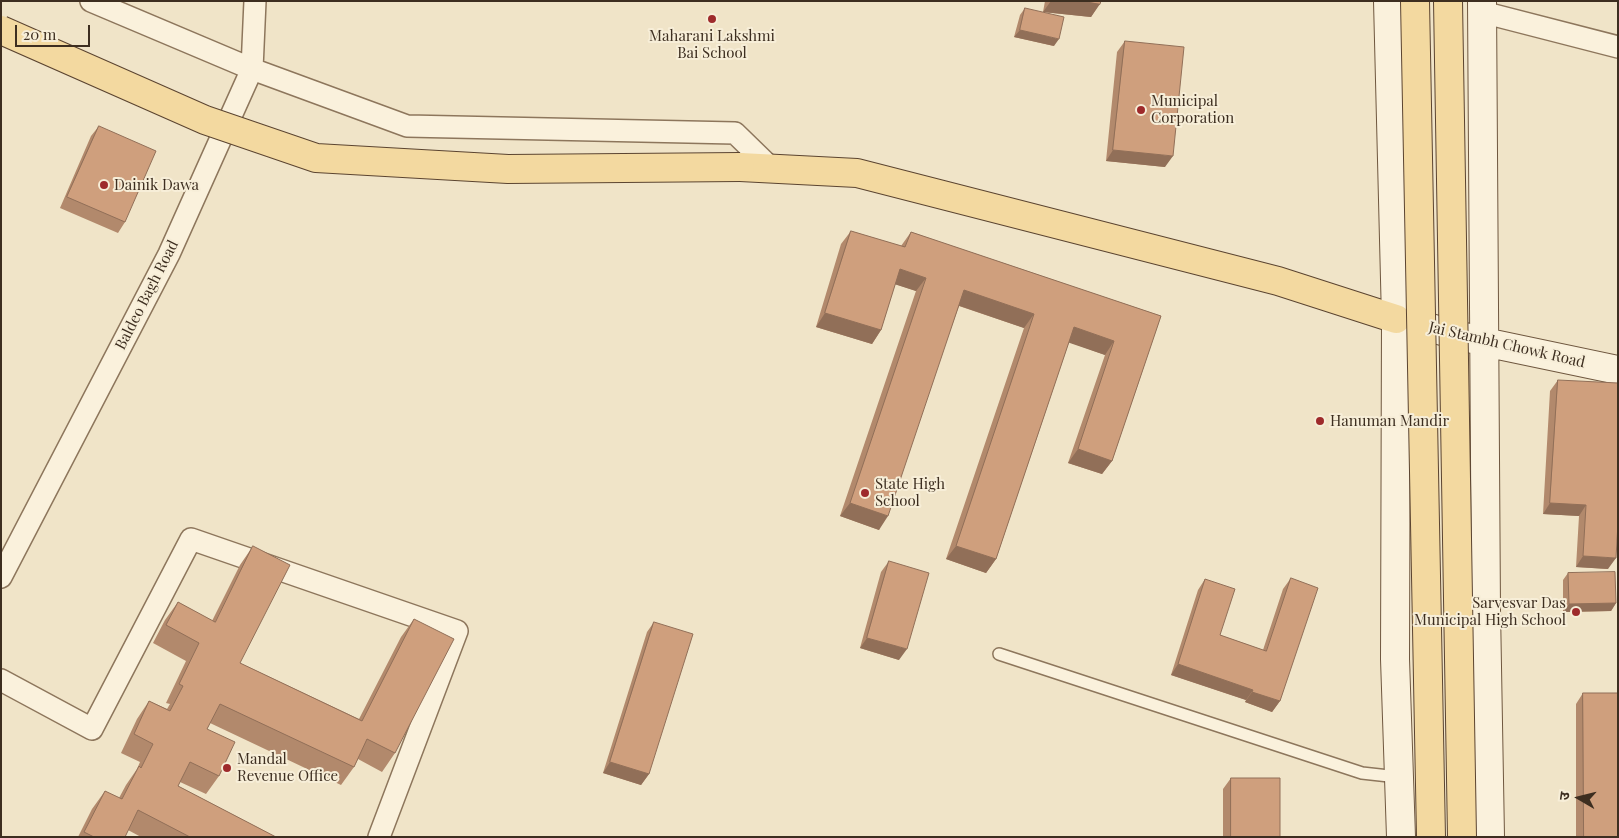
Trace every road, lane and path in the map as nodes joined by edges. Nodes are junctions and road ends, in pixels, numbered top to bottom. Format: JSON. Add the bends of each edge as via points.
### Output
{"nodes":[{"id":1,"x":91,"y":1,"type":"edge"},
{"id":2,"x":254,"y":1,"type":"edge"},
{"id":3,"x":1388,"y":1,"type":"edge"},
{"id":4,"x":1415,"y":1,"type":"edge"},
{"id":5,"x":1448,"y":1,"type":"edge"},
{"id":6,"x":1482,"y":6,"type":"edge"},
{"id":7,"x":1,"y":30,"type":"edge"},
{"id":8,"x":1618,"y":47,"type":"edge"},
{"id":9,"x":252,"y":70,"type":"junction"},
{"id":10,"x":772,"y":169,"type":"junction"},
{"id":11,"x":1396,"y":319,"type":"junction"},
{"id":12,"x":1484,"y":342,"type":"junction"},
{"id":13,"x":1618,"y":370,"type":"edge"},
{"id":14,"x":1,"y":577,"type":"edge"},
{"id":15,"x":999,"y":654,"type":"dead end"},
{"id":16,"x":1,"y":680,"type":"edge"},
{"id":17,"x":1398,"y":777,"type":"junction"},
{"id":18,"x":379,"y":837,"type":"edge"},
{"id":19,"x":1401,"y":837,"type":"edge"},
{"id":20,"x":1430,"y":837,"type":"edge"},
{"id":21,"x":1462,"y":837,"type":"edge"},
{"id":22,"x":1490,"y":837,"type":"edge"}],
"edges":[{"from":1,"to":9,"type":"street"},
{"from":2,"to":9,"type":"street","name":"Baldeo Bagh Road"},
{"from":3,"to":11,"type":"street"},
{"from":4,"to":20,"type":"main road","bridge":true},
{"from":5,"to":21,"type":"main road","bridge":true},
{"from":6,"to":8,"type":"street"},
{"from":6,"to":12,"type":"street"},
{"from":7,"to":10,"type":"main road","bridge":true,"via":[[205,120],[316,158],[508,169]]},
{"from":9,"to":10,"type":"street","via":[[407,126],[735,133]]},
{"from":9,"to":14,"type":"street","name":"Baldeo Bagh Road","via":[[169,254]]},
{"from":10,"to":11,"type":"main road","via":[[857,173],[1278,281]]},
{"from":11,"to":12,"type":"street","name":"Jai Stambh Chowk Road"},
{"from":11,"to":17,"type":"street"},
{"from":12,"to":13,"type":"street","name":"Jai Stambh Chowk Road"},
{"from":12,"to":22,"type":"street"},
{"from":15,"to":17,"type":"lane","via":[[1362,773]]},
{"from":16,"to":18,"type":"street","via":[[92,729],[192,539],[457,631]]},
{"from":17,"to":19,"type":"street"}]}
